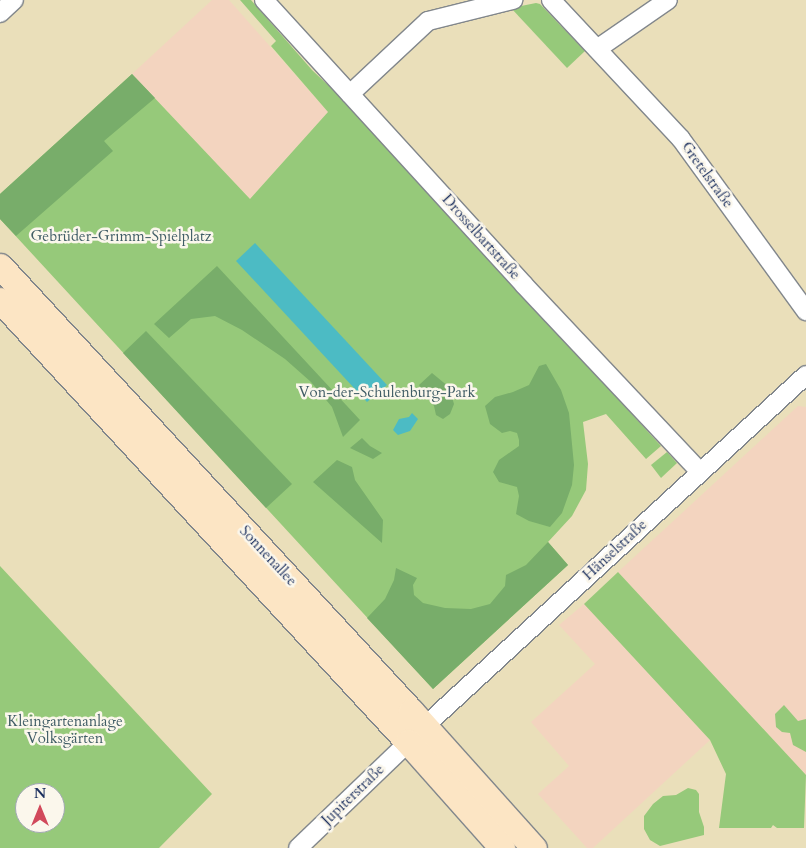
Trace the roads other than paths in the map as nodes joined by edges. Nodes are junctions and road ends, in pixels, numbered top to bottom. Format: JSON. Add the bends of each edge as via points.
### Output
{"nodes":[{"id":1,"x":14,"y":0,"type":"edge"},
{"id":2,"x":264,"y":0,"type":"edge"},
{"id":3,"x":512,"y":0,"type":"edge"},
{"id":4,"x":551,"y":0,"type":"edge"},
{"id":5,"x":668,"y":0,"type":"edge"},
{"id":6,"x":0,"y":13,"type":"edge"},
{"id":7,"x":597,"y":49,"type":"junction"},
{"id":8,"x":350,"y":94,"type":"junction"},
{"id":9,"x":0,"y":266,"type":"edge"},
{"id":10,"x":0,"y":300,"type":"edge"},
{"id":11,"x":806,"y":311,"type":"edge"},
{"id":12,"x":806,"y":374,"type":"edge"},
{"id":13,"x":700,"y":472,"type":"junction"},
{"id":14,"x":416,"y":734,"type":"junction"},
{"id":15,"x":298,"y":848,"type":"edge"},
{"id":16,"x":502,"y":848,"type":"edge"},
{"id":17,"x":534,"y":848,"type":"edge"}],
"edges":[{"from":1,"to":6,"type":"street"},
{"from":2,"to":8,"type":"street","name":"Drosselbartstraße"},
{"from":3,"to":8,"type":"street","via":[[428,21]]},
{"from":4,"to":7,"type":"street","name":"Gretelstraße"},
{"from":5,"to":7,"type":"street"},
{"from":7,"to":11,"type":"street","name":"Gretelstraße","via":[[681,139]]},
{"from":8,"to":13,"type":"street","name":"Drosselbartstraße"},
{"from":9,"to":14,"type":"main road","name":"Sonnenallee"},
{"from":10,"to":14,"type":"main road","name":"Sonnenallee"},
{"from":12,"to":13,"type":"street","name":"Hänselstraße"},
{"from":13,"to":14,"type":"street","name":"Hänselstraße"},
{"from":14,"to":15,"type":"street","name":"Jupiterstraße"},
{"from":14,"to":16,"type":"main road","name":"Sonnenallee"},
{"from":14,"to":17,"type":"main road","name":"Sonnenallee"}]}
